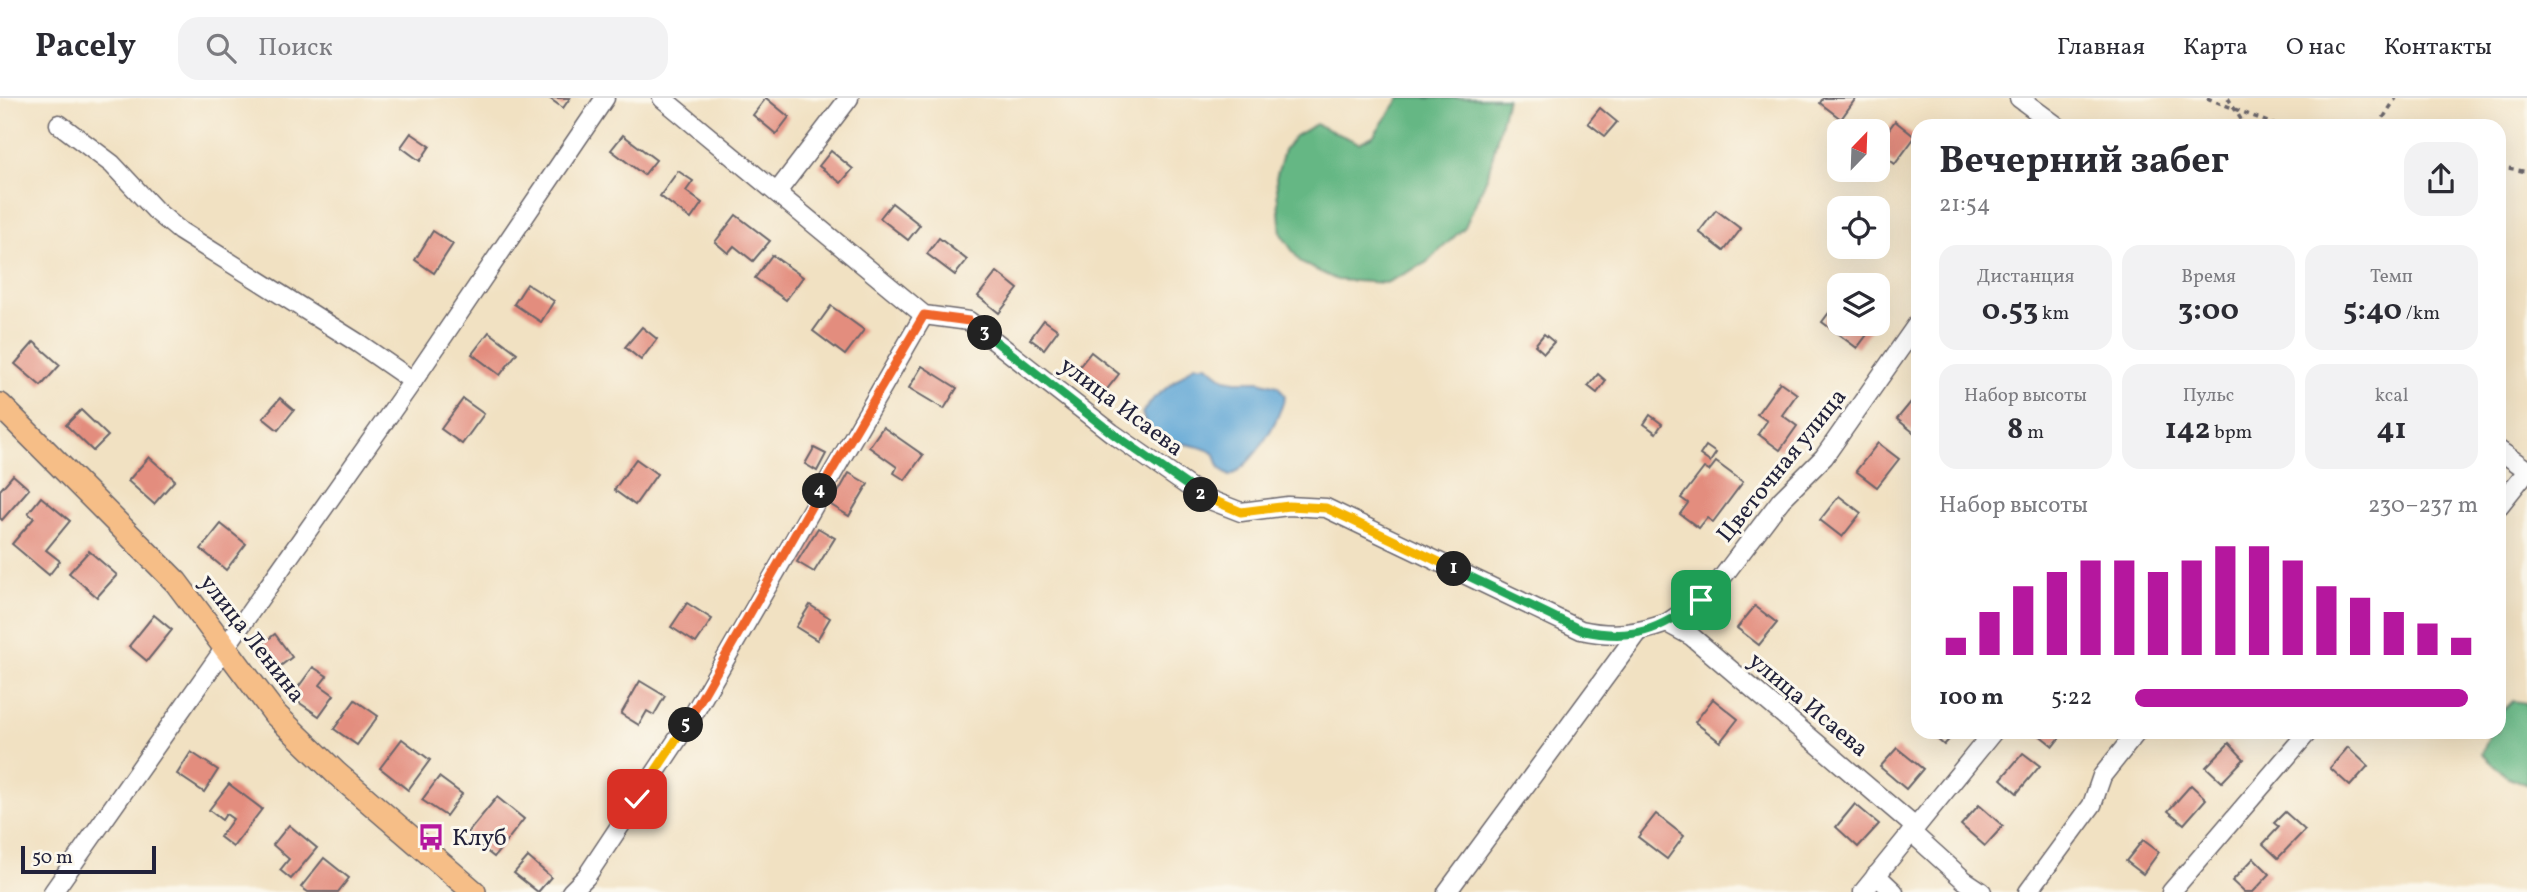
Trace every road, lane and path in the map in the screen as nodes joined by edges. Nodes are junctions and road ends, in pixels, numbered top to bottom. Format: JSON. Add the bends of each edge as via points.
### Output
{"nodes":[{"id":1,"x":605,"y":98,"type":"edge"},
{"id":2,"x":662,"y":98,"type":"edge"},
{"id":3,"x":849,"y":98,"type":"edge"},
{"id":4,"x":2019,"y":98,"type":"edge"},
{"id":5,"x":2207,"y":98,"type":"edge"},
{"id":6,"x":2228,"y":98,"type":"edge"},
{"id":7,"x":2396,"y":98,"type":"edge"},
{"id":8,"x":2235,"y":111,"type":"junction"},
{"id":9,"x":2047,"y":119,"type":"edge"},
{"id":10,"x":2240,"y":119,"type":"edge"},
{"id":11,"x":2258,"y":119,"type":"edge"},
{"id":12,"x":2382,"y":119,"type":"edge"},
{"id":13,"x":59,"y":124,"type":"dead end"},
{"id":14,"x":2506,"y":168,"type":"edge"},
{"id":15,"x":2527,"y":172,"type":"edge"},
{"id":16,"x":777,"y":192,"type":"junction"},
{"id":17,"x":924,"y":315,"type":"junction"},
{"id":18,"x":1911,"y":333,"type":"edge"},
{"id":19,"x":413,"y":382,"type":"junction"},
{"id":20,"x":0,"y":405,"type":"edge"},
{"id":21,"x":2506,"y":455,"type":"edge"},
{"id":22,"x":2527,"y":470,"type":"edge"},
{"id":23,"x":2506,"y":497,"type":"edge"},
{"id":24,"x":1667,"y":623,"type":"junction"},
{"id":25,"x":1637,"y":634,"type":"junction"},
{"id":26,"x":226,"y":646,"type":"junction"},
{"id":27,"x":1987,"y":739,"type":"edge"},
{"id":28,"x":2131,"y":739,"type":"edge"},
{"id":29,"x":2302,"y":739,"type":"edge"},
{"id":30,"x":1913,"y":829,"type":"junction"},
{"id":31,"x":1877,"y":876,"type":"junction"},
{"id":32,"x":53,"y":892,"type":"edge"},
{"id":33,"x":474,"y":892,"type":"edge"},
{"id":34,"x":571,"y":892,"type":"edge"},
{"id":35,"x":1447,"y":892,"type":"edge"},
{"id":36,"x":1863,"y":892,"type":"edge"},
{"id":37,"x":1894,"y":892,"type":"edge"},
{"id":38,"x":1982,"y":892,"type":"edge"},
{"id":39,"x":2028,"y":892,"type":"edge"},
{"id":40,"x":2171,"y":892,"type":"edge"}],
"edges":[{"from":1,"to":19,"type":"street"},
{"from":2,"to":16,"type":"street"},
{"from":3,"to":16,"type":"street"},
{"from":4,"to":9,"type":"street"},
{"from":5,"to":8,"type":"path"},
{"from":6,"to":8,"type":"path"},
{"from":7,"to":12,"type":"path"},
{"from":8,"to":10,"type":"path"},
{"from":8,"to":11,"type":"path"},
{"from":13,"to":19,"type":"street","via":[[112,164],[180,231]]},
{"from":14,"to":15,"type":"path"},
{"from":16,"to":17,"type":"street"},
{"from":17,"to":25,"type":"street","name":"улица Исаева","via":[[969,321],[1112,433],[1205,498],[1241,512],[1289,506],[1326,508],[1581,630]]},
{"from":17,"to":34,"type":"street","via":[[689,722],[586,877]]},
{"from":18,"to":24,"type":"street","name":"Цветочная улица","via":[[1824,457],[1781,500],[1721,579],[1701,600]]},
{"from":19,"to":26,"type":"street"},
{"from":20,"to":26,"type":"main road","name":"улица Ленина","via":[[158,563]]},
{"from":21,"to":22,"type":"street"},
{"from":22,"to":23,"type":"street"},
{"from":24,"to":25,"type":"street","name":"улица Исаева"},
{"from":24,"to":30,"type":"street","name":"улица Исаева","via":[[1691,636]]},
{"from":25,"to":35,"type":"street"},
{"from":26,"to":32,"type":"street"},
{"from":26,"to":33,"type":"main road","name":"улица Ленина","via":[[275,714]]},
{"from":27,"to":30,"type":"street"},
{"from":28,"to":39,"type":"street","via":[[2102,776],[2092,805]]},
{"from":29,"to":40,"type":"street"},
{"from":30,"to":31,"type":"street"},
{"from":30,"to":38,"type":"street","name":"улица Исаева"},
{"from":31,"to":36,"type":"street"},
{"from":31,"to":37,"type":"street"}]}
